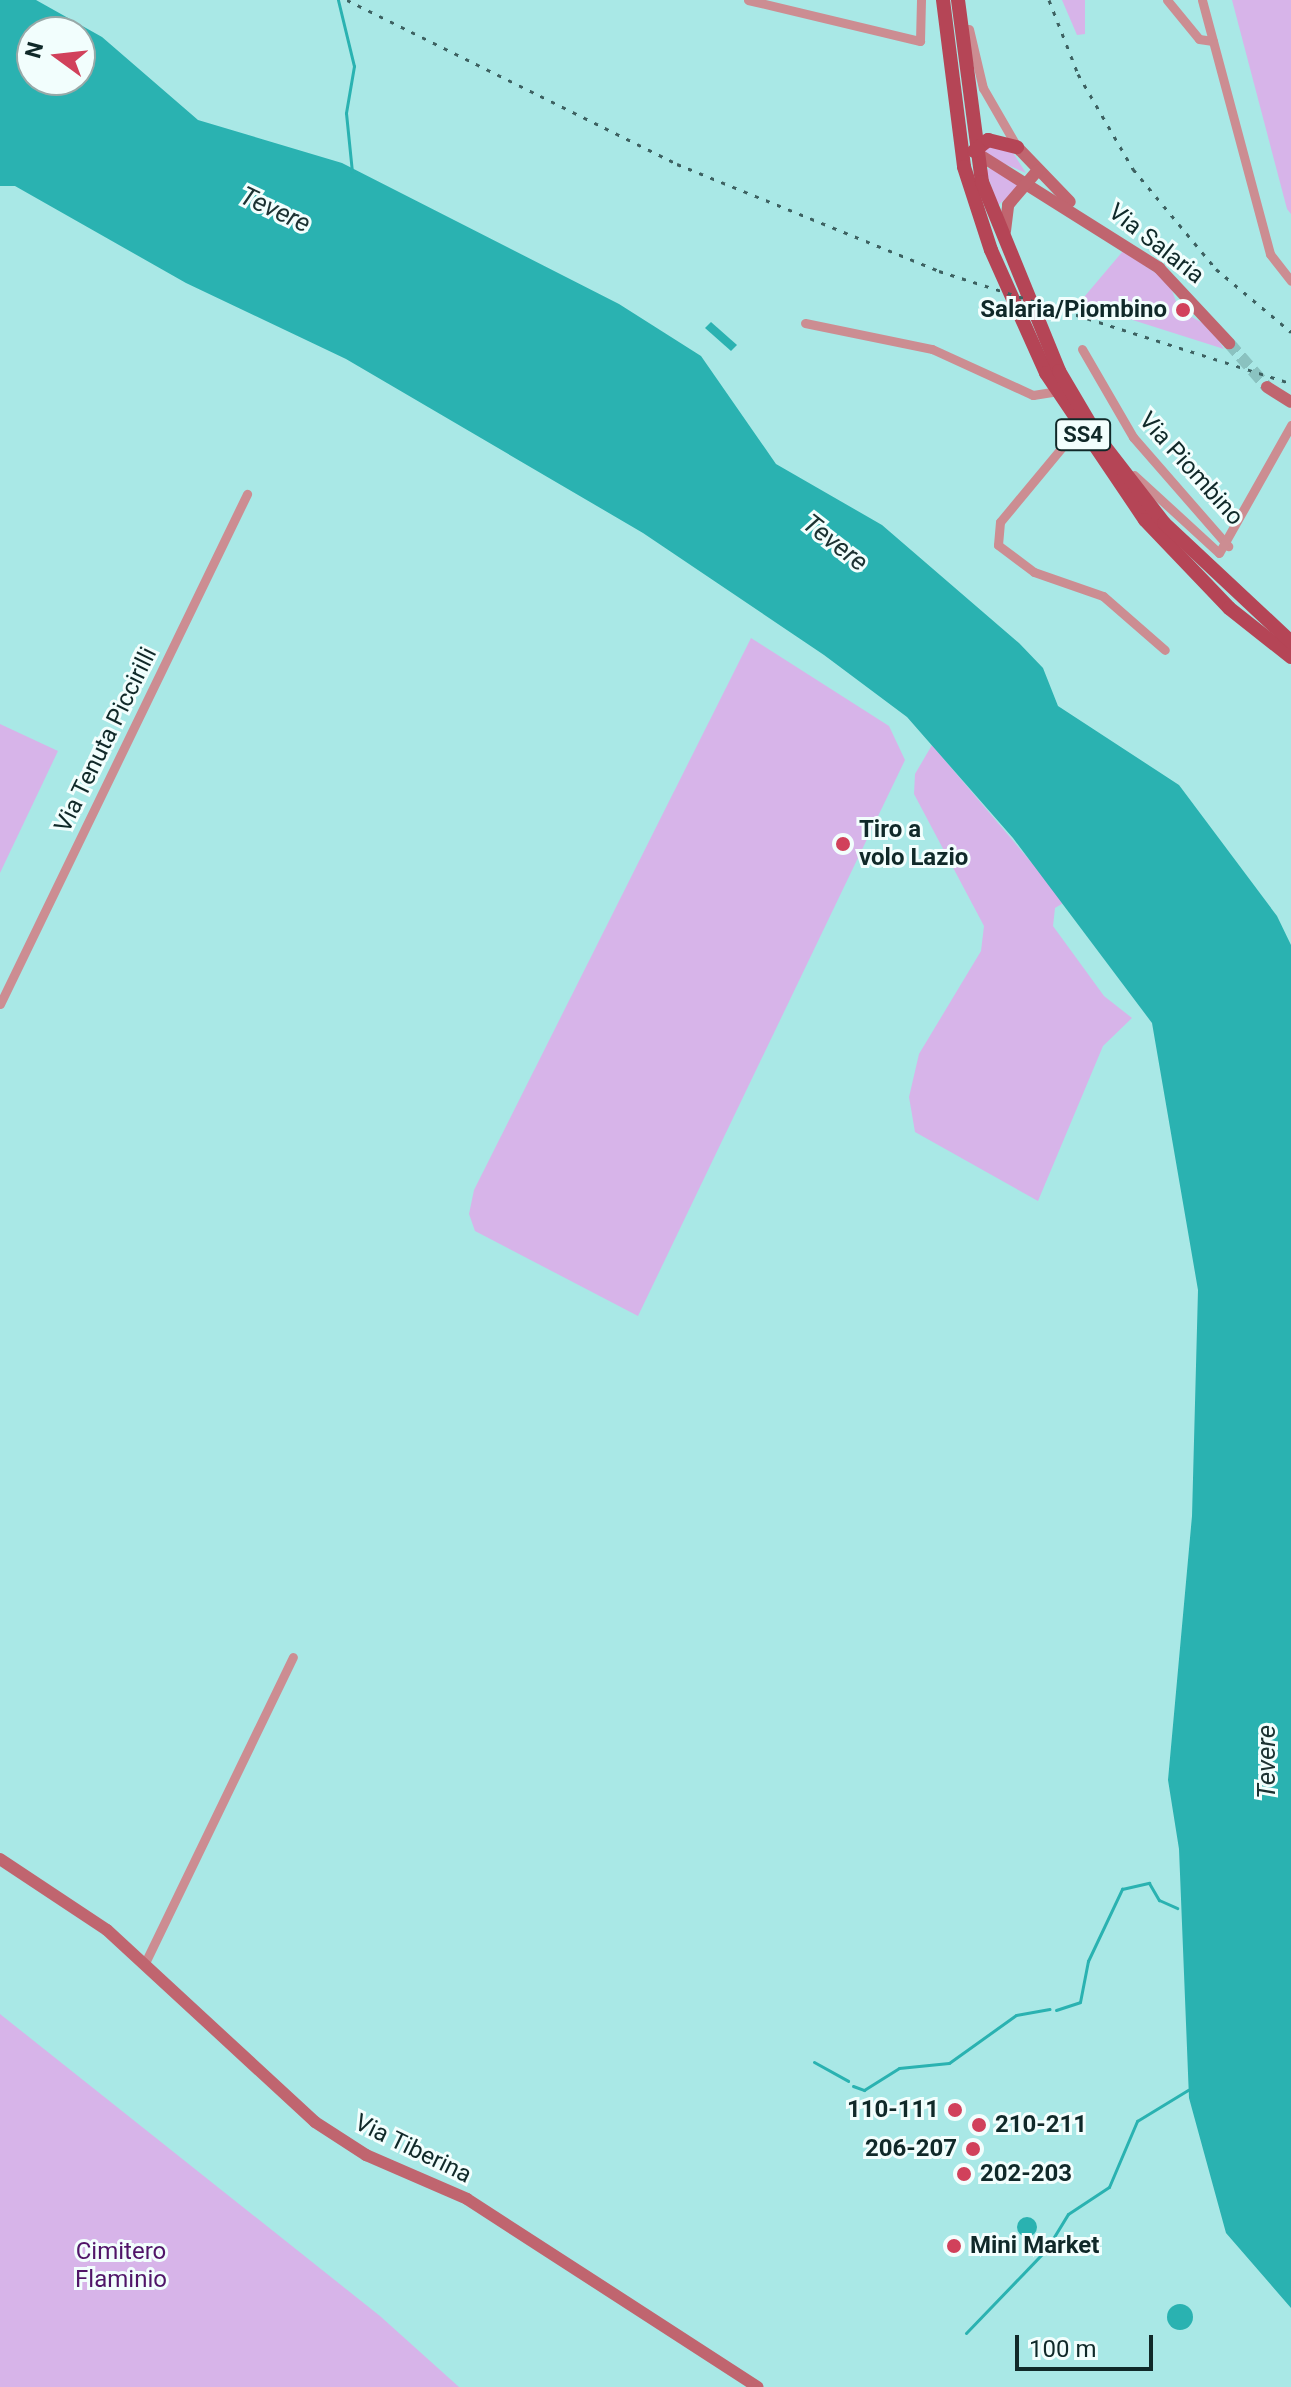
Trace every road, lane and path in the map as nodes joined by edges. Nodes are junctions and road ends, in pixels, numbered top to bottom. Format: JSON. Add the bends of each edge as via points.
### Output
{"nodes":[{"id":1,"x":748,"y":0,"type":"edge"},
{"id":2,"x":921,"y":0,"type":"edge"},
{"id":3,"x":943,"y":0,"type":"edge"},
{"id":4,"x":960,"y":0,"type":"edge"},
{"id":5,"x":1167,"y":0,"type":"edge"},
{"id":6,"x":1202,"y":0,"type":"edge"},
{"id":7,"x":1213,"y":41,"type":"junction"},
{"id":8,"x":1017,"y":147,"type":"junction"},
{"id":9,"x":967,"y":153,"type":"junction"},
{"id":10,"x":1037,"y":171,"type":"junction"},
{"id":11,"x":1032,"y":185,"type":"junction"},
{"id":12,"x":1086,"y":218,"type":"junction"},
{"id":13,"x":1012,"y":266,"type":"junction"},
{"id":14,"x":1291,"y":281,"type":"edge"},
{"id":15,"x":805,"y":323,"type":"dead end"},
{"id":16,"x":1229,"y":343,"type":"tunnel mouth"},
{"id":17,"x":1082,"y":349,"type":"dead end"},
{"id":18,"x":1267,"y":387,"type":"tunnel mouth"},
{"id":19,"x":1057,"y":391,"type":"junction"},
{"id":20,"x":1291,"y":402,"type":"edge"},
{"id":21,"x":1291,"y":425,"type":"edge"},
{"id":22,"x":1078,"y":428,"type":"junction"},
{"id":23,"x":1120,"y":467,"type":"junction"},
{"id":24,"x":247,"y":494,"type":"dead end"},
{"id":25,"x":1228,"y":546,"type":"junction"},
{"id":26,"x":1291,"y":642,"type":"edge"},
{"id":27,"x":1165,"y":650,"type":"dead end"},
{"id":28,"x":1291,"y":657,"type":"edge"},
{"id":29,"x":0,"y":1004,"type":"edge"},
{"id":30,"x":293,"y":1657,"type":"dead end"},
{"id":31,"x":0,"y":1859,"type":"edge"},
{"id":32,"x":144,"y":1965,"type":"junction"},
{"id":33,"x":758,"y":2387,"type":"edge"}],
"edges":[{"from":1,"to":2,"type":"street","via":[[920,41]]},
{"from":3,"to":9,"type":"main road","number":"SS4"},
{"from":4,"to":8,"type":"street","via":[[981,82]]},
{"from":4,"to":9,"type":"main road","number":"SS4"},
{"from":5,"to":7,"type":"street","via":[[1199,39]]},
{"from":6,"to":7,"type":"street"},
{"from":7,"to":14,"type":"street","via":[[1270,254]]},
{"from":8,"to":9,"type":"main road","via":[[988,140]]},
{"from":8,"to":10,"type":"main road"},
{"from":9,"to":11,"type":"main road"},
{"from":9,"to":13,"type":"main road","number":"SS4"},
{"from":9,"to":19,"type":"main road","number":"SS4","via":[[995,261]]},
{"from":10,"to":11,"type":"main road"},
{"from":10,"to":12,"type":"main road"},
{"from":11,"to":12,"type":"main road"},
{"from":11,"to":13,"type":"main road","via":[[1005,213]]},
{"from":12,"to":16,"type":"main road","name":"Via Salaria","via":[[1174,280]]},
{"from":13,"to":23,"type":"main road","number":"SS4","via":[[1059,371]]},
{"from":15,"to":19,"type":"street","via":[[932,349],[1033,395]]},
{"from":17,"to":25,"type":"street","name":"Via Piombino","via":[[1133,437]]},
{"from":18,"to":20,"type":"main road"},
{"from":19,"to":22,"type":"main road","number":"SS4"},
{"from":21,"to":25,"type":"street","name":"Via Piombino"},
{"from":22,"to":27,"type":"street","via":[[1000,522],[998,545],[1034,572],[1103,596]]},
{"from":22,"to":28,"type":"main road","number":"SS4","via":[[1175,553]]},
{"from":23,"to":25,"type":"street","via":[[1209,550]]},
{"from":23,"to":26,"type":"main road","number":"SS4","via":[[1202,564]]},
{"from":24,"to":29,"type":"street","name":"Via Tenuta Piccirilli"},
{"from":30,"to":32,"type":"street"},
{"from":31,"to":32,"type":"main road","name":"Via Tiberina","via":[[82,1911]]},
{"from":32,"to":33,"type":"main road","name":"Via Tiberina","via":[[315,2122],[366,2155],[467,2199]]}]}
